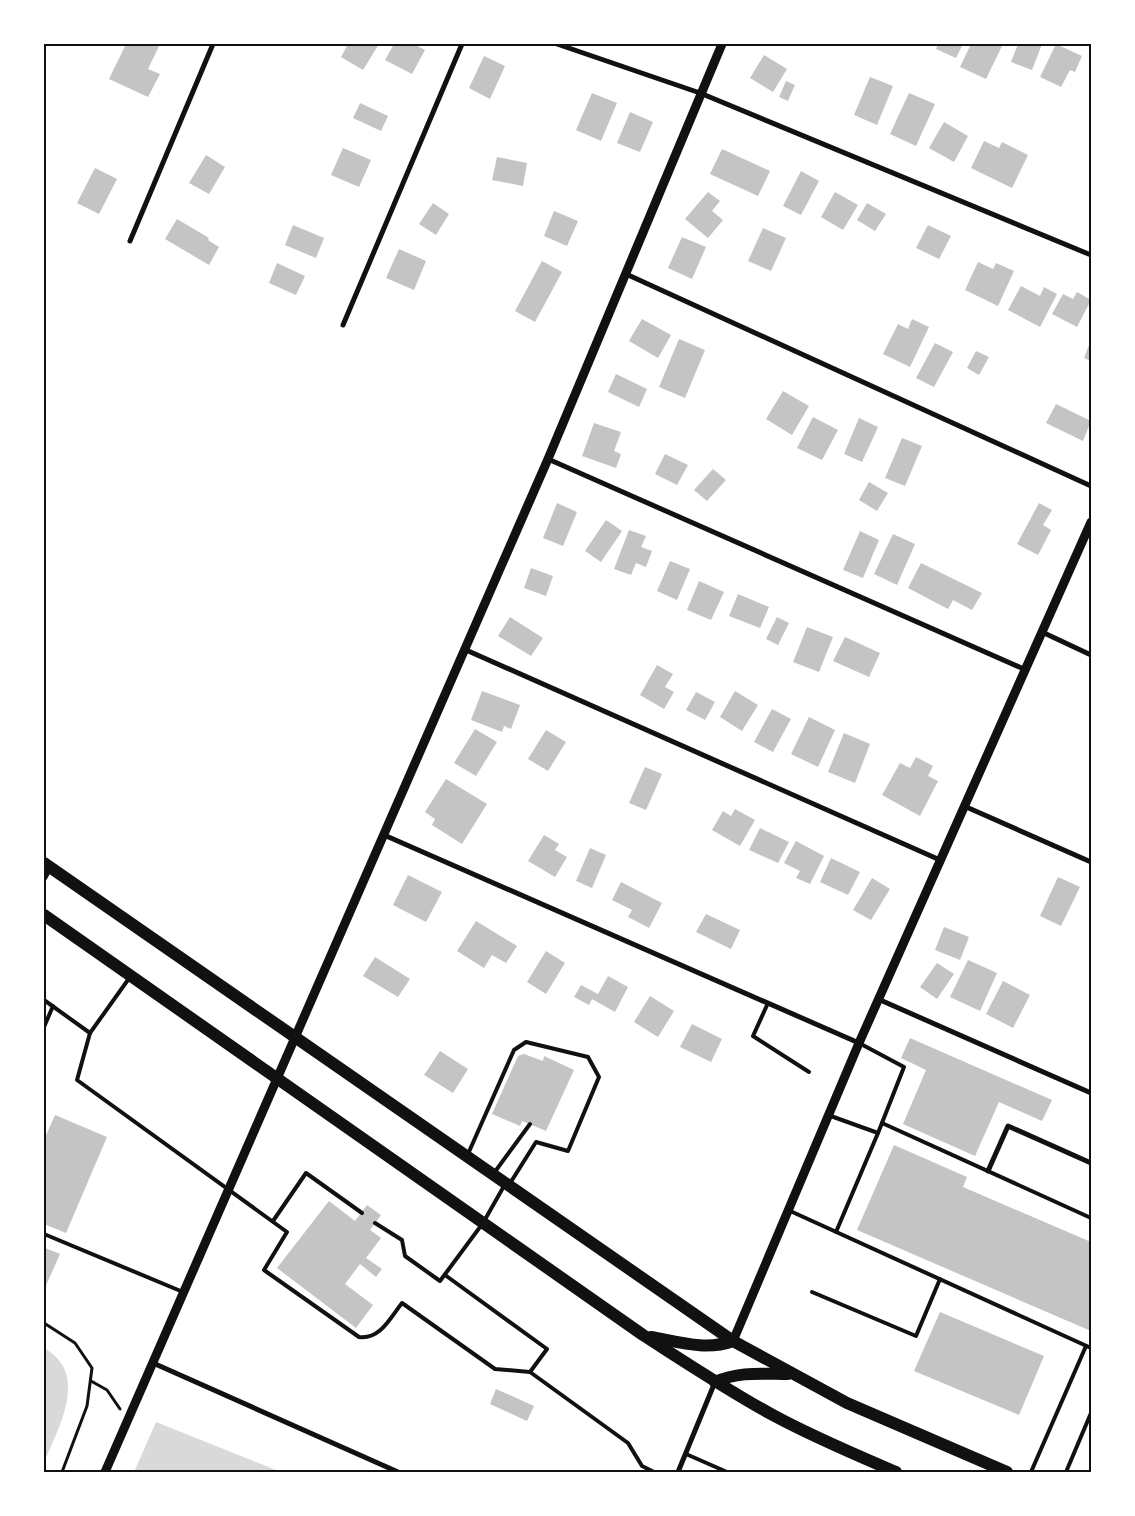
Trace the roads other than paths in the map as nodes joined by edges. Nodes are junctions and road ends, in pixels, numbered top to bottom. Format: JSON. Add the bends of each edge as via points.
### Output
{"nodes":[{"id":1,"x":213,"y":44,"type":"edge"},
{"id":2,"x":462,"y":44,"type":"edge"},
{"id":3,"x":557,"y":44,"type":"edge"},
{"id":4,"x":722,"y":44,"type":"edge"},
{"id":5,"x":700,"y":93,"type":"junction"},
{"id":6,"x":130,"y":241,"type":"dead end"},
{"id":7,"x":1091,"y":255,"type":"edge"},
{"id":8,"x":626,"y":274,"type":"junction"},
{"id":9,"x":343,"y":325,"type":"dead end"},
{"id":10,"x":548,"y":459,"type":"junction"},
{"id":11,"x":1091,"y":486,"type":"edge"},
{"id":12,"x":1091,"y":522,"type":"edge"},
{"id":13,"x":1042,"y":632,"type":"junction"},
{"id":14,"x":466,"y":650,"type":"junction"},
{"id":15,"x":1091,"y":655,"type":"edge"},
{"id":16,"x":1026,"y":670,"type":"junction"},
{"id":17,"x":964,"y":806,"type":"junction"},
{"id":18,"x":384,"y":835,"type":"junction"},
{"id":19,"x":940,"y":860,"type":"junction"},
{"id":20,"x":1091,"y":862,"type":"edge"},
{"id":21,"x":47,"y":865,"type":"edge"},
{"id":22,"x":44,"y":879,"type":"edge"},
{"id":23,"x":44,"y":915,"type":"edge"},
{"id":24,"x":131,"y":976,"type":"junction"},
{"id":25,"x":44,"y":1000,"type":"edge"},
{"id":26,"x":878,"y":1000,"type":"junction"},
{"id":27,"x":768,"y":1003,"type":"junction"},
{"id":28,"x":53,"y":1006,"type":"junction"},
{"id":29,"x":44,"y":1026,"type":"edge"},
{"id":30,"x":90,"y":1033,"type":"junction"},
{"id":31,"x":295,"y":1038,"type":"junction"},
{"id":32,"x":859,"y":1043,"type":"junction"},
{"id":33,"x":809,"y":1072,"type":"dead end"},
{"id":34,"x":277,"y":1078,"type":"junction"},
{"id":35,"x":1091,"y":1093,"type":"edge"},
{"id":36,"x":828,"y":1116,"type":"junction"},
{"id":37,"x":882,"y":1123,"type":"junction"},
{"id":38,"x":530,"y":1124,"type":"dead end"},
{"id":39,"x":878,"y":1133,"type":"junction"},
{"id":40,"x":467,"y":1158,"type":"junction"},
{"id":41,"x":1091,"y":1163,"type":"edge"},
{"id":42,"x":988,"y":1171,"type":"junction"},
{"id":43,"x":492,"y":1176,"type":"junction"},
{"id":44,"x":507,"y":1185,"type":"junction"},
{"id":45,"x":228,"y":1190,"type":"junction"},
{"id":46,"x":788,"y":1210,"type":"junction"},
{"id":47,"x":362,"y":1212,"type":"dead end"},
{"id":48,"x":1091,"y":1218,"type":"edge"},
{"id":49,"x":273,"y":1221,"type":"junction"},
{"id":50,"x":375,"y":1222,"type":"dead end"},
{"id":51,"x":483,"y":1223,"type":"junction"},
{"id":52,"x":836,"y":1232,"type":"junction"},
{"id":53,"x":44,"y":1234,"type":"edge"},
{"id":54,"x":444,"y":1275,"type":"junction"},
{"id":55,"x":940,"y":1279,"type":"junction"},
{"id":56,"x":184,"y":1292,"type":"junction"},
{"id":57,"x":812,"y":1292,"type":"dead end"},
{"id":58,"x":643,"y":1335,"type":"junction"},
{"id":59,"x":733,"y":1341,"type":"junction"},
{"id":60,"x":1089,"y":1347,"type":"edge"},
{"id":61,"x":153,"y":1363,"type":"junction"},
{"id":62,"x":530,"y":1372,"type":"junction"},
{"id":63,"x":791,"y":1374,"type":"junction"},
{"id":64,"x":715,"y":1382,"type":"junction"},
{"id":65,"x":1091,"y":1413,"type":"edge"},
{"id":66,"x":686,"y":1454,"type":"junction"},
{"id":67,"x":105,"y":1472,"type":"edge"},
{"id":68,"x":398,"y":1472,"type":"edge"},
{"id":69,"x":654,"y":1472,"type":"edge"},
{"id":70,"x":678,"y":1472,"type":"edge"},
{"id":71,"x":728,"y":1472,"type":"edge"},
{"id":72,"x":896,"y":1472,"type":"edge"},
{"id":73,"x":1007,"y":1472,"type":"edge"},
{"id":74,"x":1031,"y":1472,"type":"edge"},
{"id":75,"x":1066,"y":1472,"type":"edge"}],
"edges":[{"from":1,"to":6,"type":"street"},
{"from":2,"to":9,"type":"street"},
{"from":3,"to":5,"type":"street"},
{"from":4,"to":5,"type":"street"},
{"from":5,"to":7,"type":"street"},
{"from":5,"to":8,"type":"street"},
{"from":8,"to":10,"type":"street"},
{"from":8,"to":11,"type":"street"},
{"from":10,"to":14,"type":"street"},
{"from":10,"to":16,"type":"street"},
{"from":12,"to":13,"type":"street"},
{"from":13,"to":15,"type":"street"},
{"from":13,"to":16,"type":"street"},
{"from":14,"to":18,"type":"street"},
{"from":14,"to":19,"type":"street"},
{"from":16,"to":17,"type":"street"},
{"from":17,"to":19,"type":"street"},
{"from":17,"to":20,"type":"street"},
{"from":18,"to":27,"type":"street"},
{"from":18,"to":31,"type":"street"},
{"from":19,"to":26,"type":"street"},
{"from":21,"to":22,"type":"street"},
{"from":21,"to":31,"type":"main road"},
{"from":23,"to":24,"type":"main road"},
{"from":24,"to":30,"type":"lane"},
{"from":24,"to":34,"type":"main road"},
{"from":25,"to":28,"type":"lane"},
{"from":26,"to":32,"type":"street"},
{"from":26,"to":35,"type":"street"},
{"from":27,"to":32,"type":"street"},
{"from":27,"to":33,"type":"lane","via":[[753,1036]]},
{"from":28,"to":29,"type":"lane"},
{"from":28,"to":30,"type":"lane"},
{"from":30,"to":45,"type":"lane","via":[[77,1080]]},
{"from":31,"to":34,"type":"street"},
{"from":31,"to":40,"type":"main road"},
{"from":32,"to":36,"type":"street"},
{"from":32,"to":37,"type":"lane","via":[[904,1067]]},
{"from":34,"to":45,"type":"street"},
{"from":34,"to":51,"type":"main road"},
{"from":36,"to":39,"type":"lane"},
{"from":36,"to":46,"type":"street"},
{"from":37,"to":39,"type":"lane"},
{"from":37,"to":42,"type":"lane"},
{"from":38,"to":43,"type":"lane"},
{"from":39,"to":52,"type":"lane"},
{"from":40,"to":43,"type":"main road"},
{"from":40,"to":44,"type":"lane","via":[[514,1050],[526,1042],[588,1057],[599,1077],[568,1151],[536,1142]]},
{"from":41,"to":42,"type":"street","via":[[1008,1126]]},
{"from":42,"to":48,"type":"lane"},
{"from":43,"to":44,"type":"main road"},
{"from":44,"to":51,"type":"lane"},
{"from":44,"to":59,"type":"main road"},
{"from":45,"to":49,"type":"lane"},
{"from":45,"to":56,"type":"street"},
{"from":46,"to":52,"type":"lane"},
{"from":46,"to":59,"type":"street"},
{"from":47,"to":49,"type":"lane","via":[[306,1173]]},
{"from":49,"to":62,"type":"lane","via":[[287,1232],[264,1270],[359,1337],[369,1339],[378,1334],[402,1303],[495,1370]]},
{"from":50,"to":54,"type":"lane","via":[[402,1240],[405,1256],[440,1281]]},
{"from":51,"to":54,"type":"lane"},
{"from":51,"to":58,"type":"main road"},
{"from":52,"to":55,"type":"lane"},
{"from":53,"to":56,"type":"lane"},
{"from":54,"to":62,"type":"lane","via":[[547,1350]]},
{"from":55,"to":57,"type":"lane","via":[[916,1336]]},
{"from":55,"to":60,"type":"lane"},
{"from":56,"to":61,"type":"street"},
{"from":58,"to":59,"type":"main road","via":[[700,1346],[720,1346]]},
{"from":58,"to":64,"type":"main road"},
{"from":59,"to":63,"type":"main road"},
{"from":60,"to":74,"type":"lane"},
{"from":61,"to":67,"type":"street"},
{"from":61,"to":68,"type":"street"},
{"from":62,"to":69,"type":"lane","via":[[628,1443],[642,1466]]},
{"from":63,"to":64,"type":"main road","via":[[748,1373]]},
{"from":63,"to":73,"type":"main road","via":[[846,1403]]},
{"from":64,"to":66,"type":"street"},
{"from":64,"to":72,"type":"main road","via":[[820,1438]]},
{"from":65,"to":75,"type":"lane"},
{"from":66,"to":70,"type":"street"},
{"from":66,"to":71,"type":"lane"}]}
